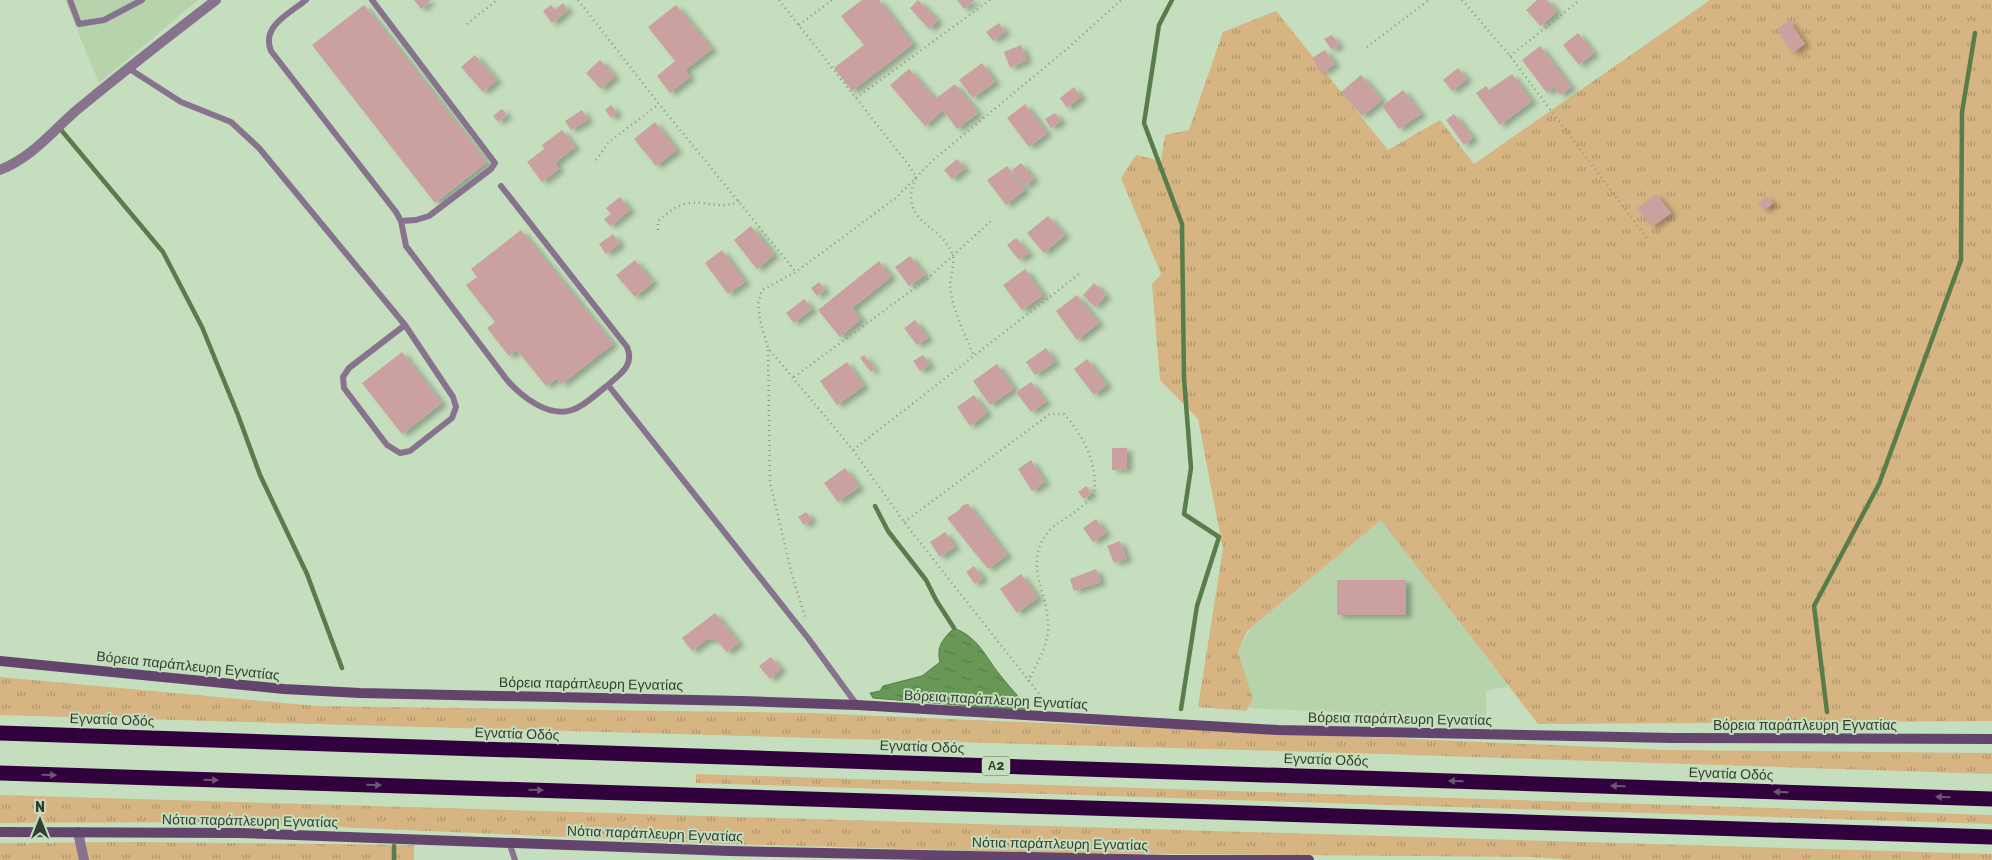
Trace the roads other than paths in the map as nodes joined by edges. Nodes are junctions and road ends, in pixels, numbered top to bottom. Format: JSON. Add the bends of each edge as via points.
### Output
{"nodes":[{"id":1,"x":70,"y":0,"type":"edge"},
{"id":2,"x":142,"y":0,"type":"edge"},
{"id":3,"x":216,"y":0,"type":"edge"},
{"id":4,"x":306,"y":0,"type":"edge"},
{"id":5,"x":372,"y":0,"type":"edge"},
{"id":6,"x":128,"y":68,"type":"junction"},
{"id":7,"x":0,"y":170,"type":"edge"},
{"id":8,"x":501,"y":186,"type":"dead end"},
{"id":9,"x":401,"y":222,"type":"junction"},
{"id":10,"x":404,"y":325,"type":"junction"},
{"id":11,"x":608,"y":385,"type":"junction"},
{"id":12,"x":0,"y":661,"type":"edge"},
{"id":13,"x":857,"y":705,"type":"junction"},
{"id":14,"x":0,"y":733,"type":"edge"},
{"id":15,"x":1992,"y":739,"type":"edge"},
{"id":16,"x":0,"y":774,"type":"edge"},
{"id":17,"x":1992,"y":799,"type":"edge"},
{"id":18,"x":0,"y":832,"type":"edge"},
{"id":19,"x":78,"y":832,"type":"junction"},
{"id":20,"x":1992,"y":837,"type":"edge"},
{"id":21,"x":509,"y":842,"type":"junction"},
{"id":22,"x":729,"y":855,"type":"edge"},
{"id":23,"x":923,"y":857,"type":"edge"},
{"id":24,"x":84,"y":860,"type":"edge"},
{"id":25,"x":515,"y":860,"type":"edge"},
{"id":26,"x":1309,"y":860,"type":"edge"}],
"edges":[{"from":1,"to":2,"type":"lane","via":[[79,24],[104,20]]},
{"from":3,"to":6,"type":"street"},
{"from":4,"to":9,"type":"lane","via":[[270,29],[267,37],[271,51]]},
{"from":5,"to":9,"type":"lane","via":[[495,163],[429,216]]},
{"from":6,"to":7,"type":"street","via":[[60,124],[38,148]]},
{"from":6,"to":10,"type":"lane","via":[[181,102],[232,122],[259,148]]},
{"from":8,"to":11,"type":"lane","via":[[627,347],[630,355],[627,367]]},
{"from":9,"to":11,"type":"lane","via":[[406,246],[518,392],[541,406],[567,411],[578,408]]},
{"from":10,"to":10,"type":"lane","via":[[453,396],[456,407],[452,418],[410,451],[400,453],[387,445],[344,388],[343,377],[349,368]]},
{"from":11,"to":13,"type":"lane"},
{"from":12,"to":13,"type":"street","name":"Βόρεια παράπλευρη Εγνατίας","via":[[303,690]]},
{"from":13,"to":15,"type":"street","name":"Βόρεια παράπλευρη Εγνατίας","via":[[1278,730],[1408,734]]},
{"from":17,"to":14,"type":"highway","name":"Εγνατία Οδός","number":"Α2","one_way":true},
{"from":16,"to":20,"type":"highway","one_way":true},
{"from":18,"to":19,"type":"street","name":"Νότια παράπλευρη Εγνατίας"},
{"from":19,"to":21,"type":"street","name":"Νότια παράπλευρη Εγνατίας","via":[[240,833]]},
{"from":19,"to":24,"type":"street"},
{"from":21,"to":22,"type":"street","name":"Νότια παράπλευρη Εγνατίας"},
{"from":21,"to":25,"type":"lane"},
{"from":22,"to":23,"type":"street","name":"Νότια παράπλευρη Εγνατίας"},
{"from":23,"to":26,"type":"street","name":"Νότια παράπλευρη Εγνατίας"}]}
